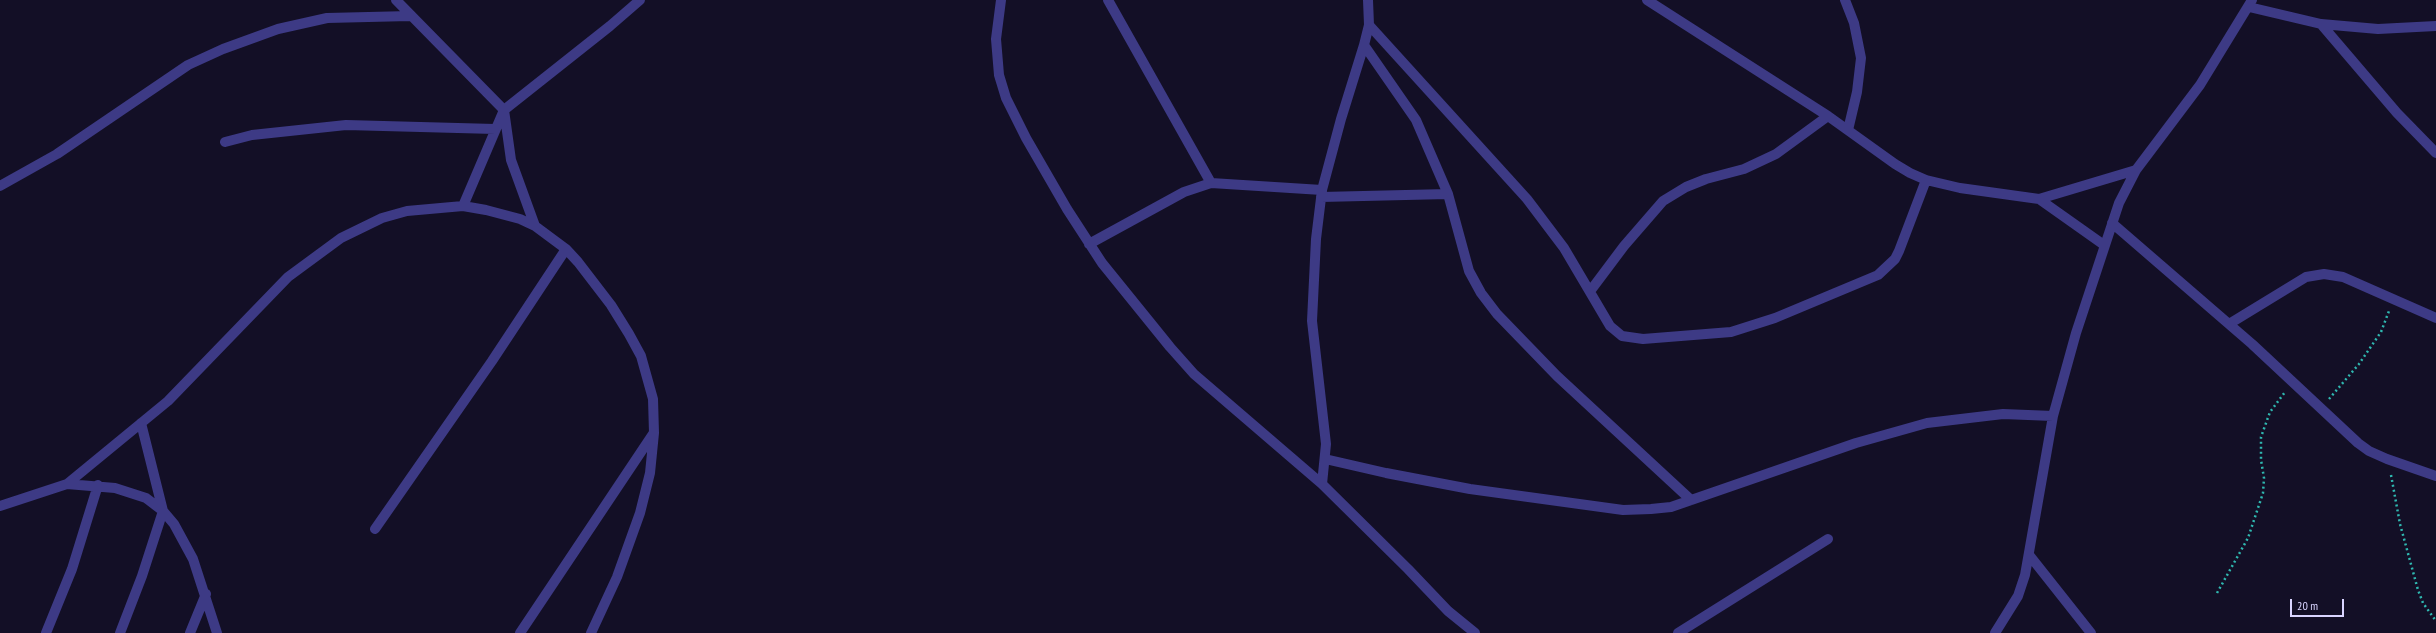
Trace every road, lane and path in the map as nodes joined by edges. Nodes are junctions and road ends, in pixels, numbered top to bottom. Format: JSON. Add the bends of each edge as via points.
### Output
{"nodes":[{"id":1,"x":396,"y":0,"type":"edge"},
{"id":2,"x":640,"y":0,"type":"edge"},
{"id":3,"x":1001,"y":0,"type":"edge"},
{"id":4,"x":1108,"y":0,"type":"edge"},
{"id":5,"x":1647,"y":0,"type":"edge"},
{"id":6,"x":1845,"y":0,"type":"edge"},
{"id":7,"x":1367,"y":2,"type":"edge"},
{"id":8,"x":2250,"y":4,"type":"edge"},
{"id":9,"x":410,"y":16,"type":"junction"},
{"id":10,"x":2321,"y":24,"type":"junction"},
{"id":11,"x":1369,"y":25,"type":"junction"},
{"id":12,"x":2436,"y":26,"type":"edge"},
{"id":13,"x":1364,"y":45,"type":"junction"},
{"id":14,"x":504,"y":110,"type":"junction"},
{"id":15,"x":1828,"y":116,"type":"junction"},
{"id":16,"x":495,"y":129,"type":"junction"},
{"id":17,"x":1848,"y":130,"type":"junction"},
{"id":18,"x":225,"y":142,"type":"dead end"},
{"id":19,"x":2436,"y":153,"type":"edge"},
{"id":20,"x":2136,"y":170,"type":"junction"},
{"id":21,"x":1926,"y":180,"type":"junction"},
{"id":22,"x":1211,"y":183,"type":"junction"},
{"id":23,"x":0,"y":186,"type":"edge"},
{"id":24,"x":1322,"y":193,"type":"junction"},
{"id":25,"x":1448,"y":194,"type":"junction"},
{"id":26,"x":2039,"y":199,"type":"junction"},
{"id":27,"x":463,"y":206,"type":"junction"},
{"id":28,"x":2112,"y":223,"type":"junction"},
{"id":29,"x":535,"y":226,"type":"junction"},
{"id":30,"x":1089,"y":244,"type":"junction"},
{"id":31,"x":2104,"y":245,"type":"junction"},
{"id":32,"x":566,"y":249,"type":"junction"},
{"id":33,"x":1591,"y":290,"type":"junction"},
{"id":34,"x":2393,"y":299,"type":"junction"},
{"id":35,"x":2436,"y":318,"type":"edge"},
{"id":36,"x":2229,"y":324,"type":"junction"},
{"id":37,"x":2293,"y":382,"type":"junction"},
{"id":38,"x":2321,"y":408,"type":"junction"},
{"id":39,"x":2053,"y":416,"type":"junction"},
{"id":40,"x":140,"y":423,"type":"junction"},
{"id":41,"x":654,"y":433,"type":"junction"},
{"id":42,"x":1325,"y":459,"type":"junction"},
{"id":43,"x":2387,"y":459,"type":"junction"},
{"id":44,"x":2436,"y":476,"type":"edge"},
{"id":45,"x":67,"y":484,"type":"junction"},
{"id":46,"x":1322,"y":484,"type":"junction"},
{"id":47,"x":98,"y":485,"type":"junction"},
{"id":48,"x":1691,"y":500,"type":"junction"},
{"id":49,"x":0,"y":506,"type":"edge"},
{"id":50,"x":163,"y":511,"type":"junction"},
{"id":51,"x":375,"y":529,"type":"dead end"},
{"id":52,"x":1828,"y":539,"type":"dead end"},
{"id":53,"x":2030,"y":556,"type":"junction"},
{"id":54,"x":2217,"y":593,"type":"dead end"},
{"id":55,"x":206,"y":594,"type":"junction"},
{"id":56,"x":2436,"y":621,"type":"edge"},
{"id":57,"x":46,"y":633,"type":"edge"},
{"id":58,"x":120,"y":633,"type":"edge"},
{"id":59,"x":190,"y":633,"type":"edge"},
{"id":60,"x":218,"y":633,"type":"edge"},
{"id":61,"x":520,"y":633,"type":"edge"},
{"id":62,"x":591,"y":633,"type":"edge"},
{"id":63,"x":1475,"y":633,"type":"edge"},
{"id":64,"x":1678,"y":633,"type":"edge"},
{"id":65,"x":1995,"y":633,"type":"edge"},
{"id":66,"x":2091,"y":633,"type":"edge"}],
"edges":[{"from":1,"to":9,"type":"street"},
{"from":2,"to":14,"type":"street"},
{"from":3,"to":30,"type":"street","via":[[996,39],[999,75],[1006,98],[1026,138]]},
{"from":4,"to":22,"type":"street"},
{"from":5,"to":15,"type":"street"},
{"from":6,"to":17,"type":"street","via":[[1854,23],[1861,58],[1857,92]]},
{"from":7,"to":11,"type":"street"},
{"from":8,"to":10,"type":"street"},
{"from":8,"to":20,"type":"street","via":[[2200,85]]},
{"from":9,"to":14,"type":"street","via":[[451,54]]},
{"from":9,"to":23,"type":"street","via":[[327,18],[278,29],[223,49],[188,65],[56,154]]},
{"from":10,"to":12,"type":"street","via":[[2378,28]]},
{"from":10,"to":19,"type":"street","via":[[2397,113]]},
{"from":11,"to":13,"type":"street"},
{"from":11,"to":33,"type":"street","via":[[1527,199],[1564,248]]},
{"from":13,"to":24,"type":"street","via":[[1340,119]]},
{"from":13,"to":25,"type":"street","via":[[1416,120]]},
{"from":14,"to":16,"type":"street"},
{"from":14,"to":29,"type":"street","via":[[510,160]]},
{"from":15,"to":17,"type":"street"},
{"from":15,"to":33,"type":"street","via":[[1776,154],[1744,169],[1696,182],[1668,198],[1624,246]]},
{"from":16,"to":18,"type":"street","via":[[346,125],[252,136]]},
{"from":16,"to":27,"type":"street"},
{"from":17,"to":21,"type":"street","via":[[1895,164]]},
{"from":20,"to":26,"type":"street"},
{"from":20,"to":28,"type":"street"},
{"from":21,"to":26,"type":"street","via":[[1960,188]]},
{"from":21,"to":33,"type":"street","via":[[1899,251],[1887,267],[1867,281],[1775,318],[1731,332],[1636,339],[1614,331]]},
{"from":22,"to":24,"type":"street"},
{"from":22,"to":30,"type":"street","via":[[1184,192]]},
{"from":24,"to":25,"type":"street"},
{"from":24,"to":42,"type":"street","via":[[1316,239],[1312,321]]},
{"from":25,"to":48,"type":"street","via":[[1469,271],[1497,314],[1557,376]]},
{"from":26,"to":31,"type":"street"},
{"from":27,"to":29,"type":"street","via":[[509,216]]},
{"from":27,"to":40,"type":"street","via":[[407,211],[382,218],[362,226],[321,251],[288,277],[168,401]]},
{"from":28,"to":31,"type":"street"},
{"from":28,"to":36,"type":"street"},
{"from":29,"to":32,"type":"street"},
{"from":30,"to":46,"type":"street","via":[[1135,305],[1194,374]]},
{"from":31,"to":39,"type":"street"},
{"from":32,"to":41,"type":"street","via":[[611,305],[640,356],[653,399]]},
{"from":32,"to":51,"type":"street"},
{"from":34,"to":35,"type":"street"},
{"from":34,"to":36,"type":"street","via":[[2344,277],[2312,274]]},
{"from":34,"to":38,"type":"path","via":[[2381,332],[2359,364]]},
{"from":36,"to":37,"type":"street"},
{"from":37,"to":38,"type":"street"},
{"from":37,"to":54,"type":"path","via":[[2270,412],[2263,431],[2262,493],[2248,538]]},
{"from":38,"to":43,"type":"street","via":[[2358,443]]},
{"from":39,"to":48,"type":"street","via":[[2003,414],[1927,423],[1856,443]]},
{"from":39,"to":53,"type":"street"},
{"from":40,"to":45,"type":"street"},
{"from":40,"to":50,"type":"street"},
{"from":41,"to":61,"type":"street"},
{"from":41,"to":62,"type":"street","via":[[650,473],[640,513],[617,578]]},
{"from":42,"to":46,"type":"street"},
{"from":42,"to":48,"type":"street","via":[[1440,484],[1623,510],[1664,508]]},
{"from":43,"to":44,"type":"street"},
{"from":43,"to":56,"type":"path","via":[[2400,524],[2418,590]]},
{"from":45,"to":47,"type":"street"},
{"from":45,"to":49,"type":"street"},
{"from":46,"to":63,"type":"street","via":[[1448,611]]},
{"from":47,"to":50,"type":"street","via":[[146,498]]},
{"from":47,"to":57,"type":"street","via":[[72,569]]},
{"from":50,"to":55,"type":"street","via":[[193,559]]},
{"from":50,"to":58,"type":"street"},
{"from":52,"to":64,"type":"street"},
{"from":53,"to":65,"type":"street","via":[[2018,596]]},
{"from":53,"to":66,"type":"street"},
{"from":55,"to":59,"type":"street"},
{"from":55,"to":60,"type":"street"}]}
